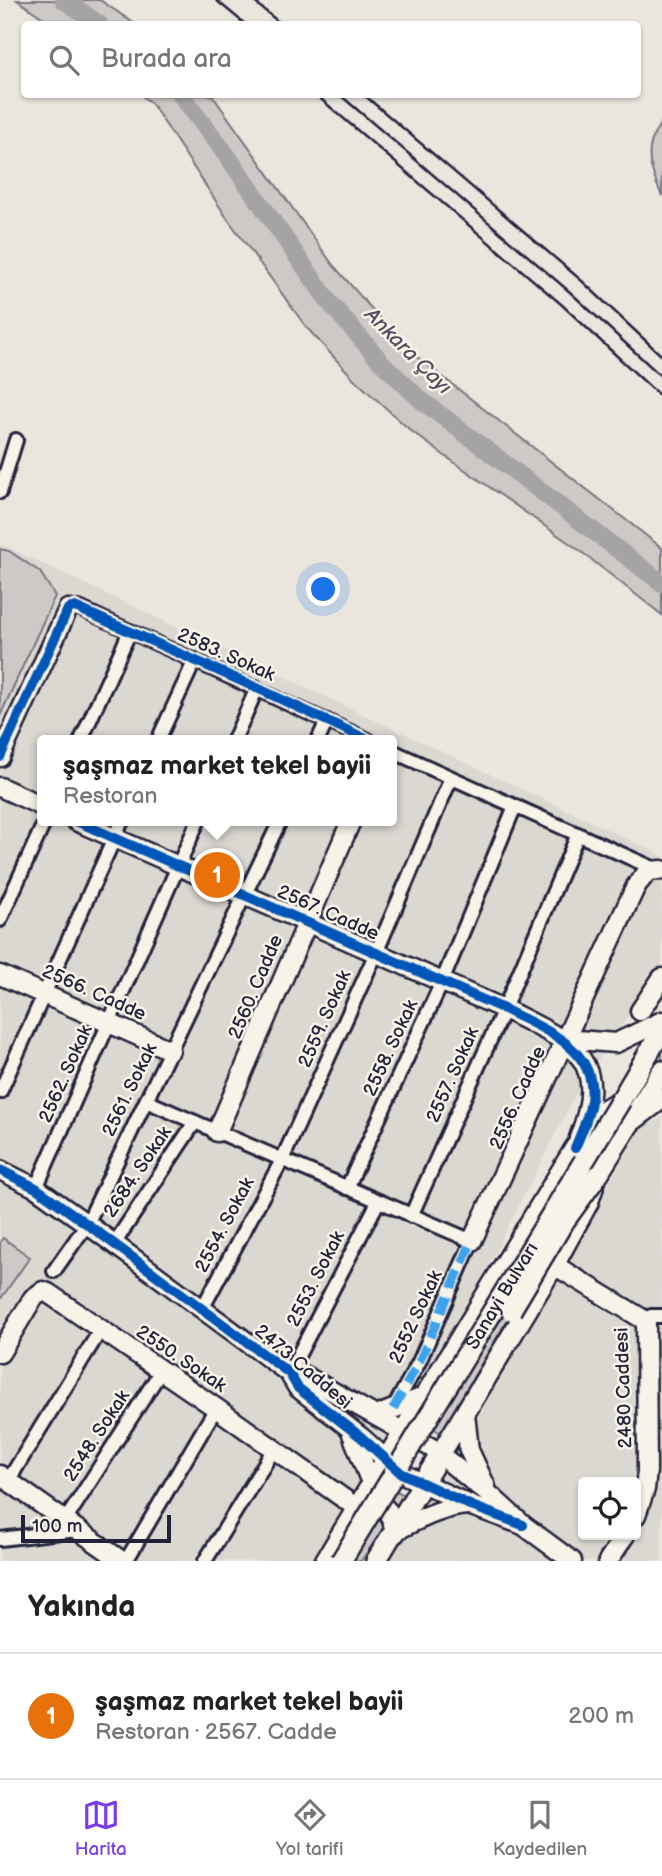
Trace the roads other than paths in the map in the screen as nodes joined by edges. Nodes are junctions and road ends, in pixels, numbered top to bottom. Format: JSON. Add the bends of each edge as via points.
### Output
{"nodes":[{"id":1,"x":16,"y":440,"type":"dead end"},
{"id":2,"x":0,"y":492,"type":"edge"},
{"id":3,"x":68,"y":609,"type":"joint"},
{"id":4,"x":130,"y":631,"type":"junction"},
{"id":5,"x":195,"y":660,"type":"junction"},
{"id":6,"x":257,"y":688,"type":"junction"},
{"id":7,"x":327,"y":721,"type":"junction"},
{"id":8,"x":83,"y":735,"type":"edge"},
{"id":9,"x":160,"y":735,"type":"edge"},
{"id":10,"x":236,"y":735,"type":"edge"},
{"id":11,"x":320,"y":735,"type":"edge"},
{"id":12,"x":357,"y":735,"type":"edge"},
{"id":13,"x":397,"y":753,"type":"edge"},
{"id":14,"x":0,"y":757,"type":"edge"},
{"id":15,"x":451,"y":778,"type":"junction"},
{"id":16,"x":0,"y":787,"type":"edge"},
{"id":17,"x":37,"y":804,"type":"edge"},
{"id":18,"x":515,"y":806,"type":"junction"},
{"id":19,"x":42,"y":826,"type":"edge"},
{"id":20,"x":87,"y":826,"type":"edge"},
{"id":21,"x":120,"y":826,"type":"edge"},
{"id":22,"x":196,"y":826,"type":"edge"},
{"id":23,"x":278,"y":826,"type":"edge"},
{"id":24,"x":349,"y":826,"type":"edge"},
{"id":25,"x":578,"y":834,"type":"junction"},
{"id":26,"x":114,"y":838,"type":"junction"},
{"id":27,"x":178,"y":866,"type":"junction"},
{"id":28,"x":659,"y":869,"type":"edge"},
{"id":29,"x":244,"y":895,"type":"junction"},
{"id":30,"x":0,"y":920,"type":"edge"},
{"id":31,"x":307,"y":923,"type":"junction"},
{"id":32,"x":376,"y":953,"type":"junction"},
{"id":33,"x":0,"y":975,"type":"edge"},
{"id":34,"x":662,"y":978,"type":"edge"},
{"id":35,"x":442,"y":982,"type":"junction"},
{"id":36,"x":44,"y":994,"type":"junction"},
{"id":37,"x":503,"y":1009,"type":"junction"},
{"id":38,"x":640,"y":1011,"type":"dead end"},
{"id":39,"x":662,"y":1021,"type":"edge"},
{"id":40,"x":109,"y":1023,"type":"junction"},
{"id":41,"x":662,"y":1030,"type":"edge"},
{"id":42,"x":564,"y":1039,"type":"junction"},
{"id":43,"x":170,"y":1049,"type":"junction"},
{"id":44,"x":662,"y":1071,"type":"edge"},
{"id":45,"x":0,"y":1092,"type":"edge"},
{"id":46,"x":662,"y":1099,"type":"edge"},
{"id":47,"x":621,"y":1100,"type":"junction"},
{"id":48,"x":146,"y":1101,"type":"junction"},
{"id":49,"x":194,"y":1122,"type":"junction"},
{"id":50,"x":631,"y":1123,"type":"junction"},
{"id":51,"x":217,"y":1132,"type":"junction"},
{"id":52,"x":575,"y":1148,"type":"junction"},
{"id":53,"x":282,"y":1160,"type":"junction"},
{"id":54,"x":0,"y":1170,"type":"edge"},
{"id":55,"x":597,"y":1176,"type":"junction"},
{"id":56,"x":36,"y":1188,"type":"junction"},
{"id":57,"x":347,"y":1188,"type":"junction"},
{"id":58,"x":378,"y":1202,"type":"junction"},
{"id":59,"x":411,"y":1216,"type":"junction"},
{"id":60,"x":87,"y":1224,"type":"junction"},
{"id":61,"x":472,"y":1241,"type":"junction"},
{"id":62,"x":114,"y":1244,"type":"junction"},
{"id":63,"x":554,"y":1265,"type":"junction"},
{"id":64,"x":54,"y":1271,"type":"dead end"},
{"id":65,"x":202,"y":1309,"type":"junction"},
{"id":66,"x":654,"y":1318,"type":"edge"},
{"id":67,"x":101,"y":1329,"type":"junction"},
{"id":68,"x":0,"y":1353,"type":"edge"},
{"id":69,"x":161,"y":1371,"type":"junction"},
{"id":70,"x":289,"y":1373,"type":"junction"},
{"id":71,"x":425,"y":1394,"type":"junction"},
{"id":72,"x":216,"y":1408,"type":"junction"},
{"id":73,"x":393,"y":1409,"type":"junction"},
{"id":74,"x":466,"y":1412,"type":"junction"},
{"id":75,"x":376,"y":1416,"type":"junction"},
{"id":76,"x":349,"y":1428,"type":"junction"},
{"id":77,"x":403,"y":1430,"type":"junction"},
{"id":78,"x":274,"y":1449,"type":"junction"},
{"id":79,"x":441,"y":1455,"type":"junction"},
{"id":80,"x":385,"y":1460,"type":"junction"},
{"id":81,"x":4,"y":1478,"type":"edge"},
{"id":82,"x":370,"y":1483,"type":"junction"},
{"id":83,"x":423,"y":1486,"type":"junction"},
{"id":84,"x":491,"y":1496,"type":"junction"},
{"id":85,"x":641,"y":1501,"type":"edge"},
{"id":86,"x":468,"y":1505,"type":"junction"},
{"id":87,"x":357,"y":1508,"type":"junction"},
{"id":88,"x":523,"y":1525,"type":"junction"},
{"id":89,"x":71,"y":1526,"type":"junction"},
{"id":90,"x":396,"y":1532,"type":"junction"},
{"id":91,"x":0,"y":1539,"type":"edge"},
{"id":92,"x":622,"y":1540,"type":"edge"},
{"id":93,"x":124,"y":1561,"type":"edge"},
{"id":94,"x":205,"y":1561,"type":"edge"},
{"id":95,"x":325,"y":1561,"type":"edge"},
{"id":96,"x":341,"y":1561,"type":"edge"},
{"id":97,"x":356,"y":1561,"type":"edge"},
{"id":98,"x":376,"y":1561,"type":"edge"},
{"id":99,"x":572,"y":1561,"type":"edge"},
{"id":100,"x":608,"y":1561,"type":"edge"}],
"edges":[{"from":1,"to":2,"type":"street"},
{"from":3,"to":4,"type":"street","name":"2583. Sokak","via":[[79,608]]},
{"from":3,"to":14,"type":"street"},
{"from":4,"to":5,"type":"street","name":"2583. Sokak"},
{"from":4,"to":8,"type":"street"},
{"from":5,"to":6,"type":"street","name":"2583. Sokak"},
{"from":5,"to":9,"type":"street"},
{"from":6,"to":7,"type":"street","name":"2583. Sokak"},
{"from":6,"to":10,"type":"street"},
{"from":7,"to":11,"type":"street"},
{"from":7,"to":12,"type":"street","name":"2583. Sokak"},
{"from":13,"to":15,"type":"street"},
{"from":15,"to":18,"type":"street"},
{"from":15,"to":32,"type":"street","name":"2559. Sokak"},
{"from":16,"to":17,"type":"street"},
{"from":18,"to":25,"type":"street"},
{"from":18,"to":35,"type":"street","name":"2558. Sokak"},
{"from":19,"to":30,"type":"street"},
{"from":20,"to":26,"type":"street","name":"2567. Cadde"},
{"from":21,"to":26,"type":"street"},
{"from":22,"to":27,"type":"street","name":"2562. Sokak"},
{"from":23,"to":29,"type":"street","name":"2561. Sokak"},
{"from":24,"to":31,"type":"street","name":"2560. Cadde"},
{"from":25,"to":28,"type":"street"},
{"from":25,"to":37,"type":"street","name":"2557. Sokak"},
{"from":26,"to":27,"type":"street","name":"2567. Cadde"},
{"from":26,"to":36,"type":"street"},
{"from":27,"to":29,"type":"street","name":"2567. Cadde"},
{"from":27,"to":40,"type":"street","name":"2562. Sokak"},
{"from":28,"to":42,"type":"street","name":"2556. Cadde","via":[[648,871],[636,886]]},
{"from":29,"to":31,"type":"street","name":"2567. Cadde"},
{"from":29,"to":43,"type":"street","name":"2561. Sokak"},
{"from":31,"to":32,"type":"street","name":"2567. Cadde"},
{"from":31,"to":51,"type":"street","name":"2560. Cadde"},
{"from":32,"to":35,"type":"street","name":"2567. Cadde"},
{"from":32,"to":53,"type":"street","name":"2559. Sokak"},
{"from":33,"to":36,"type":"street","name":"2566. Cadde"},
{"from":34,"to":38,"type":"street"},
{"from":35,"to":37,"type":"street","name":"2567. Cadde"},
{"from":35,"to":57,"type":"street","name":"2558. Sokak"},
{"from":36,"to":40,"type":"street","name":"2566. Cadde"},
{"from":36,"to":45,"type":"street"},
{"from":37,"to":42,"type":"street","name":"2567. Cadde"},
{"from":37,"to":59,"type":"street","name":"2557. Sokak"},
{"from":39,"to":42,"type":"street","via":[[616,1043]]},
{"from":40,"to":43,"type":"street","name":"2566. Cadde"},
{"from":40,"to":56,"type":"street","name":"2562. Sokak"},
{"from":41,"to":47,"type":"main road","name":"Sanayi Bulvarı"},
{"from":42,"to":52,"type":"street","via":[[586,1070],[591,1092]]},
{"from":42,"to":61,"type":"street","name":"2556. Cadde"},
{"from":43,"to":48,"type":"street","name":"2561. Sokak"},
{"from":44,"to":50,"type":"main road","name":"Sanayi Bulvarı"},
{"from":46,"to":50,"type":"street"},
{"from":47,"to":52,"type":"main road","via":[[604,1110]]},
{"from":47,"to":96,"type":"main road","name":"Sanayi Bulvarı","bridge":true},
{"from":48,"to":49,"type":"street"},
{"from":48,"to":60,"type":"street","name":"2561. Sokak"},
{"from":49,"to":51,"type":"street"},
{"from":49,"to":62,"type":"street","name":"2684. Sokak"},
{"from":50,"to":55,"type":"main road","name":"Sanayi Bulvarı"},
{"from":51,"to":53,"type":"street"},
{"from":52,"to":71,"type":"main road"},
{"from":53,"to":57,"type":"street"},
{"from":53,"to":65,"type":"street","name":"2554. Sokak"},
{"from":54,"to":56,"type":"street","name":"2473 Caddesi"},
{"from":55,"to":63,"type":"main road","via":[[588,1203]]},
{"from":55,"to":97,"type":"main road","name":"Sanayi Bulvarı","bridge":true,"via":[[563,1223]]},
{"from":56,"to":60,"type":"street","name":"2473 Caddesi"},
{"from":57,"to":58,"type":"street"},
{"from":58,"to":59,"type":"street"},
{"from":58,"to":70,"type":"street","name":"2553. Sokak"},
{"from":59,"to":61,"type":"street"},
{"from":60,"to":62,"type":"street","name":"2473 Caddesi"},
{"from":60,"to":64,"type":"street","name":"2561. Sokak"},
{"from":61,"to":73,"type":"street","name":"2552 Sokak","via":[[419,1362]]},
{"from":62,"to":65,"type":"street","name":"2473 Caddesi"},
{"from":63,"to":66,"type":"street","name":"2480 Caddesi"},
{"from":63,"to":74,"type":"main road"},
{"from":65,"to":70,"type":"street","name":"2473 Caddesi"},
{"from":66,"to":85,"type":"street","name":"2480 Caddesi","via":[[648,1471]]},
{"from":67,"to":68,"type":"street","name":"2550. Sokak","via":[[43,1291],[33,1298]]},
{"from":67,"to":69,"type":"street","name":"2550. Sokak"},
{"from":67,"to":81,"type":"street"},
{"from":69,"to":72,"type":"street","name":"2550. Sokak"},
{"from":69,"to":89,"type":"street","name":"2548. Sokak"},
{"from":70,"to":75,"type":"street","name":"2473 Caddesi","via":[[301,1374]]},
{"from":70,"to":76,"type":"street","name":"2473 Caddesi","via":[[298,1388]]},
{"from":71,"to":73,"type":"street"},
{"from":71,"to":74,"type":"main road","via":[[430,1409],[440,1417],[450,1419]]},
{"from":71,"to":77,"type":"main road"},
{"from":72,"to":78,"type":"street","name":"2550. Sokak"},
{"from":72,"to":93,"type":"street"},
{"from":73,"to":75,"type":"street"},
{"from":74,"to":79,"type":"main road"},
{"from":74,"to":84,"type":"street","via":[[473,1464]]},
{"from":75,"to":77,"type":"street","name":"2473 Caddesi"},
{"from":76,"to":80,"type":"street","name":"2473 Caddesi"},
{"from":76,"to":82,"type":"street"},
{"from":77,"to":79,"type":"street","name":"2473 Caddesi"},
{"from":77,"to":80,"type":"main road"},
{"from":78,"to":87,"type":"street","name":"2550. Sokak"},
{"from":78,"to":94,"type":"street"},
{"from":79,"to":83,"type":"main road"},
{"from":79,"to":84,"type":"street","name":"2473 Caddesi"},
{"from":80,"to":82,"type":"main road"},
{"from":80,"to":83,"type":"street","name":"2473 Caddesi"},
{"from":81,"to":89,"type":"street"},
{"from":82,"to":87,"type":"main road"},
{"from":83,"to":86,"type":"street","name":"2473 Caddesi"},
{"from":83,"to":90,"type":"main road"},
{"from":84,"to":88,"type":"street","name":"2473 Caddesi"},
{"from":86,"to":88,"type":"street","name":"2473 Caddesi"},
{"from":86,"to":90,"type":"street","via":[[444,1509]]},
{"from":87,"to":90,"type":"main road","via":[[371,1503],[382,1507],[394,1520]]},
{"from":87,"to":95,"type":"main road"},
{"from":88,"to":99,"type":"street","name":"2473 Caddesi"},
{"from":89,"to":91,"type":"street"},
{"from":89,"to":93,"type":"street"},
{"from":90,"to":98,"type":"main road"},
{"from":92,"to":100,"type":"street"}]}
